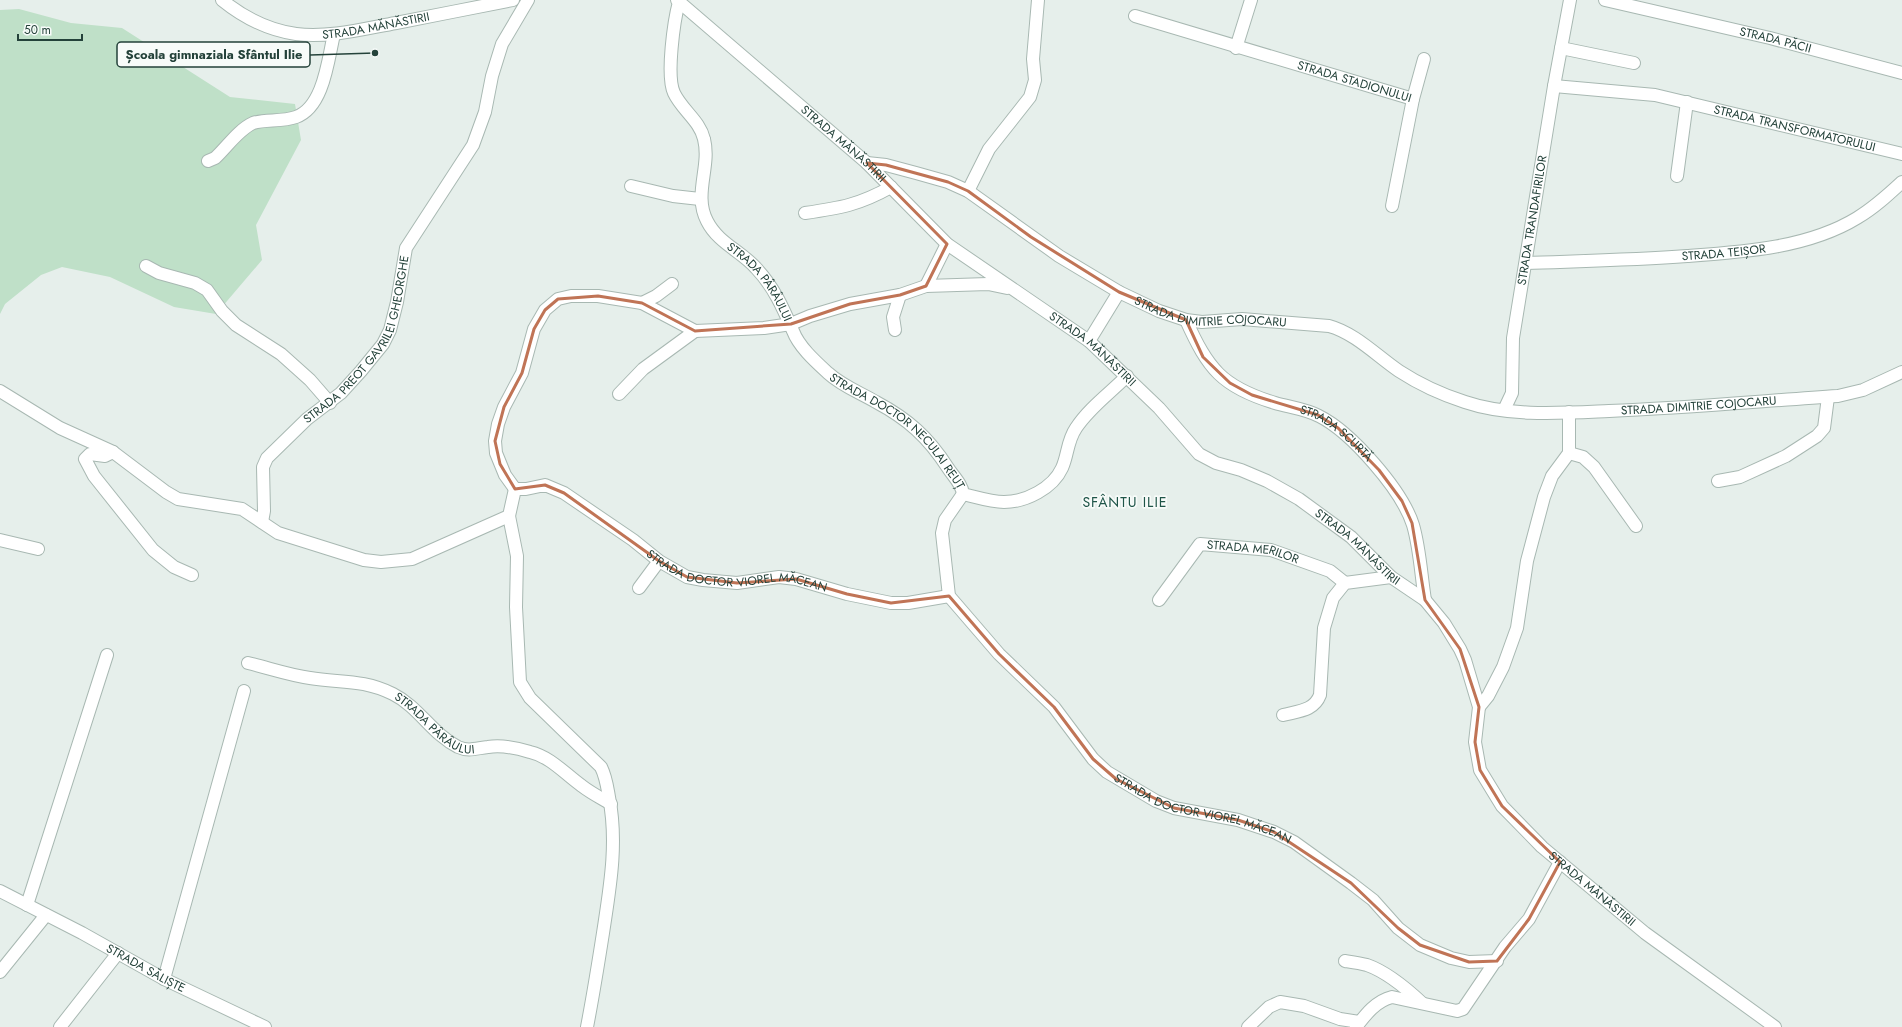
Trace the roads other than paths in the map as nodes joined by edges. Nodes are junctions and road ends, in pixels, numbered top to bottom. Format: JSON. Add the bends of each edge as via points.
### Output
{"nodes":[{"id":1,"x":222,"y":0,"type":"edge"},
{"id":2,"x":513,"y":0,"type":"edge"},
{"id":3,"x":528,"y":0,"type":"edge"},
{"id":4,"x":1038,"y":0,"type":"edge"},
{"id":5,"x":1251,"y":0,"type":"edge"},
{"id":6,"x":1570,"y":0,"type":"edge"},
{"id":7,"x":1606,"y":0,"type":"edge"},
{"id":8,"x":678,"y":1,"type":"edge"},
{"id":9,"x":1618,"y":2,"type":"edge"},
{"id":10,"x":1649,"y":5,"type":"edge"},
{"id":11,"x":1134,"y":16,"type":"dead end"},
{"id":12,"x":334,"y":34,"type":"junction"},
{"id":13,"x":1236,"y":48,"type":"junction"},
{"id":14,"x":1561,"y":48,"type":"junction"},
{"id":15,"x":1424,"y":59,"type":"dead end"},
{"id":16,"x":1634,"y":63,"type":"dead end"},
{"id":17,"x":1902,"y":74,"type":"edge"},
{"id":18,"x":1554,"y":86,"type":"junction"},
{"id":19,"x":1413,"y":99,"type":"junction"},
{"id":20,"x":1687,"y":102,"type":"junction"},
{"id":21,"x":1902,"y":154,"type":"edge"},
{"id":22,"x":208,"y":162,"type":"dead end"},
{"id":23,"x":867,"y":163,"type":"junction"},
{"id":24,"x":1677,"y":176,"type":"dead end"},
{"id":25,"x":1902,"y":182,"type":"edge"},
{"id":26,"x":631,"y":186,"type":"dead end"},
{"id":27,"x":890,"y":187,"type":"junction"},
{"id":28,"x":968,"y":191,"type":"junction"},
{"id":29,"x":700,"y":199,"type":"junction"},
{"id":30,"x":1392,"y":206,"type":"dead end"},
{"id":31,"x":805,"y":213,"type":"dead end"},
{"id":32,"x":947,"y":244,"type":"junction"},
{"id":33,"x":1526,"y":263,"type":"junction"},
{"id":34,"x":146,"y":266,"type":"dead end"},
{"id":35,"x":672,"y":284,"type":"dead end"},
{"id":36,"x":926,"y":286,"type":"junction"},
{"id":37,"x":1010,"y":288,"type":"junction"},
{"id":38,"x":1119,"y":292,"type":"junction"},
{"id":39,"x":900,"y":295,"type":"junction"},
{"id":40,"x":642,"y":303,"type":"junction"},
{"id":41,"x":1186,"y":320,"type":"junction"},
{"id":42,"x":791,"y":324,"type":"junction"},
{"id":43,"x":895,"y":330,"type":"dead end"},
{"id":44,"x":695,"y":331,"type":"junction"},
{"id":45,"x":1090,"y":341,"type":"junction"},
{"id":46,"x":1902,"y":372,"type":"edge"},
{"id":47,"x":1127,"y":376,"type":"junction"},
{"id":48,"x":0,"y":391,"type":"edge"},
{"id":49,"x":1512,"y":393,"type":"junction"},
{"id":50,"x":619,"y":394,"type":"dead end"},
{"id":51,"x":1828,"y":396,"type":"junction"},
{"id":52,"x":330,"y":403,"type":"junction"},
{"id":53,"x":1504,"y":410,"type":"junction"},
{"id":54,"x":1521,"y":411,"type":"junction"},
{"id":55,"x":1569,"y":412,"type":"junction"},
{"id":56,"x":113,"y":452,"type":"junction"},
{"id":57,"x":1569,"y":453,"type":"junction"},
{"id":58,"x":1718,"y":482,"type":"dead end"},
{"id":59,"x":515,"y":489,"type":"junction"},
{"id":60,"x":963,"y":494,"type":"junction"},
{"id":61,"x":509,"y":516,"type":"junction"},
{"id":62,"x":262,"y":522,"type":"junction"},
{"id":63,"x":1636,"y":526,"type":"dead end"},
{"id":64,"x":0,"y":540,"type":"edge"},
{"id":65,"x":38,"y":549,"type":"dead end"},
{"id":66,"x":659,"y":561,"type":"junction"},
{"id":67,"x":192,"y":575,"type":"dead end"},
{"id":68,"x":1391,"y":577,"type":"junction"},
{"id":69,"x":1345,"y":583,"type":"junction"},
{"id":70,"x":639,"y":588,"type":"dead end"},
{"id":71,"x":949,"y":596,"type":"junction"},
{"id":72,"x":1159,"y":600,"type":"dead end"},
{"id":73,"x":1425,"y":600,"type":"junction"},
{"id":74,"x":106,"y":655,"type":"dead end"},
{"id":75,"x":248,"y":663,"type":"dead end"},
{"id":76,"x":244,"y":691,"type":"dead end"},
{"id":77,"x":1479,"y":707,"type":"junction"},
{"id":78,"x":1283,"y":715,"type":"dead end"},
{"id":79,"x":611,"y":804,"type":"junction"},
{"id":80,"x":1560,"y":862,"type":"junction"},
{"id":81,"x":0,"y":891,"type":"edge"},
{"id":82,"x":28,"y":905,"type":"junction"},
{"id":83,"x":46,"y":914,"type":"junction"},
{"id":84,"x":118,"y":953,"type":"junction"},
{"id":85,"x":1345,"y":961,"type":"dead end"},
{"id":86,"x":1497,"y":961,"type":"junction"},
{"id":87,"x":0,"y":972,"type":"edge"},
{"id":88,"x":164,"y":979,"type":"junction"},
{"id":89,"x":1422,"y":1004,"type":"junction"},
{"id":90,"x":1358,"y":1025,"type":"edge"},
{"id":91,"x":60,"y":1027,"type":"edge"},
{"id":92,"x":265,"y":1027,"type":"edge"},
{"id":93,"x":587,"y":1027,"type":"edge"},
{"id":94,"x":1248,"y":1027,"type":"edge"},
{"id":95,"x":1775,"y":1027,"type":"edge"}],
"edges":[{"from":1,"to":12,"type":"street","name":"STRADA MĂNĂSTIRII","via":[[256,22],[275,29],[297,34]]},
{"from":2,"to":12,"type":"street","name":"STRADA MĂNĂSTIRII"},
{"from":3,"to":52,"type":"street","name":"STRADA PREOT GAVRILEI GHEORGHE","via":[[502,44],[485,112],[473,145],[406,248],[390,330],[383,344],[362,371]]},
{"from":4,"to":28,"type":"street","via":[[1033,59],[1035,80],[1030,97],[990,149]]},
{"from":5,"to":13,"type":"street"},
{"from":6,"to":14,"type":"street","name":"STRADA TRANDAFIRILOR"},
{"from":7,"to":9,"type":"street","name":"STRADA PĂCII"},
{"from":8,"to":23,"type":"street","name":"STRADA MĂNĂSTIRII"},
{"from":8,"to":29,"type":"street","name":"STRADA PÂRÂULUI","via":[[671,78],[674,92],[698,124],[704,139],[706,151]]},
{"from":9,"to":10,"type":"street","name":"STRADA PĂCII"},
{"from":10,"to":17,"type":"street","name":"STRADA PĂCII"},
{"from":11,"to":13,"type":"street","name":"STRADA STADIONULUI"},
{"from":12,"to":22,"type":"street","via":[[320,89],[308,109],[298,116],[274,122],[255,123],[246,127]]},
{"from":13,"to":19,"type":"street","name":"STRADA STADIONULUI"},
{"from":14,"to":16,"type":"street"},
{"from":14,"to":18,"type":"street","name":"STRADA TRANDAFIRILOR"},
{"from":15,"to":19,"type":"street"},
{"from":18,"to":20,"type":"street","name":"STRADA TRANSFORMATORULUI","via":[[1631,92]]},
{"from":18,"to":33,"type":"street","name":"STRADA TRANDAFIRILOR"},
{"from":19,"to":30,"type":"street","name":"STRADA STADIONULUI"},
{"from":20,"to":21,"type":"street","name":"STRADA TRANSFORMATORULUI"},
{"from":20,"to":24,"type":"street"},
{"from":23,"to":27,"type":"street","name":"STRADA MĂNĂSTIRII"},
{"from":23,"to":28,"type":"street","name":"STRADA DIMITRIE COJOCARU","via":[[916,173]]},
{"from":25,"to":33,"type":"street","name":"STRADA TEIȘOR","via":[[1856,219],[1808,238],[1777,246],[1739,252],[1651,258]]},
{"from":26,"to":29,"type":"street","via":[[673,196]]},
{"from":27,"to":31,"type":"street","via":[[846,207]]},
{"from":27,"to":32,"type":"street","name":"STRADA MĂNĂSTIRII"},
{"from":28,"to":38,"type":"street","name":"STRADA DIMITRIE COJOCARU","via":[[1036,241]]},
{"from":29,"to":42,"type":"street","name":"STRADA PÂRÂULUI","via":[[707,222],[714,232],[755,266],[770,284]]},
{"from":32,"to":36,"type":"street"},
{"from":32,"to":37,"type":"street","name":"STRADA MĂNĂSTIRII"},
{"from":33,"to":49,"type":"street","name":"STRADA TRANDAFIRILOR","via":[[1513,338]]},
{"from":34,"to":52,"type":"street","via":[[159,273],[196,282],[207,290],[230,319],[281,354],[310,380]]},
{"from":35,"to":40,"type":"street"},
{"from":36,"to":37,"type":"street","via":[[988,284]]},
{"from":36,"to":39,"type":"street"},
{"from":37,"to":45,"type":"street","name":"STRADA MĂNĂSTIRII"},
{"from":38,"to":41,"type":"street","name":"STRADA DIMITRIE COJOCARU","via":[[1152,308]]},
{"from":38,"to":45,"type":"street"},
{"from":39,"to":42,"type":"street","via":[[850,304]]},
{"from":39,"to":43,"type":"street","via":[[892,317]]},
{"from":40,"to":44,"type":"street"},
{"from":40,"to":59,"type":"street","via":[[598,296],[571,296],[558,299],[545,310],[534,329],[522,373],[504,407],[495,441],[500,464]]},
{"from":41,"to":53,"type":"street","name":"STRADA DIMITRIE COJOCARU","via":[[1202,322],[1242,319],[1339,329],[1401,373],[1439,392],[1465,403]]},
{"from":41,"to":73,"type":"street","name":"STRADA SCURTĂ","via":[[1203,357],[1215,372],[1252,395],[1318,415],[1338,428],[1368,458],[1402,501],[1412,523]]},
{"from":42,"to":44,"type":"street","name":"STRADA PÂRÂULUI","via":[[764,328]]},
{"from":42,"to":60,"type":"street","name":"STRADA DOCTOR NECULAI REUȚ","via":[[801,344],[830,375],[897,414],[921,432],[960,485]]},
{"from":44,"to":50,"type":"street","via":[[643,369]]},
{"from":45,"to":47,"type":"street","name":"STRADA MĂNĂSTIRII"},
{"from":46,"to":51,"type":"street","name":"STRADA DIMITRIE COJOCARU","via":[[1863,390]]},
{"from":47,"to":60,"type":"street","name":"STRADA DOCTOR NECULAI REUȚ","via":[[1080,422],[1067,445],[1063,467],[1054,481],[1046,487],[1016,501],[1004,502]]},
{"from":47,"to":68,"type":"street","name":"STRADA MĂNĂSTIRII","via":[[1199,454],[1216,463],[1267,481],[1298,499],[1351,537]]},
{"from":48,"to":56,"type":"street","via":[[60,428]]},
{"from":49,"to":53,"type":"street","name":"STRADA TRANDAFIRILOR"},
{"from":49,"to":54,"type":"street","name":"STRADA TRANDAFIRILOR"},
{"from":51,"to":55,"type":"street","name":"STRADA DIMITRIE COJOCARU"},
{"from":51,"to":58,"type":"street","via":[[1824,428],[1817,436],[1786,456],[1740,477]]},
{"from":52,"to":62,"type":"street","name":"STRADA PREOT GAVRILEI GHEORGHE","via":[[307,419],[267,458],[263,467]]},
{"from":53,"to":54,"type":"street","name":"STRADA DIMITRIE COJOCARU"},
{"from":54,"to":55,"type":"street","name":"STRADA DIMITRIE COJOCARU"},
{"from":55,"to":57,"type":"street"},
{"from":56,"to":62,"type":"street","via":[[178,499],[242,509]]},
{"from":56,"to":67,"type":"street","via":[[105,456],[87,456],[85,459],[94,476],[153,550],[174,567]]},
{"from":57,"to":63,"type":"street","via":[[1583,457],[1594,467]]},
{"from":57,"to":77,"type":"street","name":"STRADA MĂNĂSTIRII","via":[[1552,476],[1544,497],[1527,561],[1517,628],[1504,667]]},
{"from":59,"to":61,"type":"street"},
{"from":59,"to":66,"type":"street","name":"STRADA DOCTOR VIOREL MĂCEAN","via":[[545,485],[564,493]]},
{"from":60,"to":71,"type":"street","via":[[944,520],[942,533]]},
{"from":61,"to":62,"type":"street","via":[[412,559],[381,562],[364,560],[298,540],[278,533]]},
{"from":61,"to":79,"type":"street","via":[[517,556],[516,606],[520,682],[530,698],[605,774]]},
{"from":64,"to":65,"type":"street"},
{"from":66,"to":70,"type":"street"},
{"from":66,"to":71,"type":"street","name":"STRADA DOCTOR VIOREL MĂCEAN","via":[[687,577],[703,580],[737,583],[779,578],[796,579],[847,594],[891,603],[908,603]]},
{"from":68,"to":69,"type":"street"},
{"from":68,"to":73,"type":"street","name":"STRADA MĂNĂSTIRII"},
{"from":69,"to":72,"type":"street","name":"STRADA MERILOR","via":[[1330,571],[1271,550],[1200,544]]},
{"from":69,"to":78,"type":"street","via":[[1333,598],[1324,628],[1318,702],[1305,710]]},
{"from":71,"to":86,"type":"street","name":"STRADA DOCTOR VIOREL MĂCEAN","via":[[999,654],[1054,707],[1093,759],[1116,779],[1174,808],[1238,820],[1274,832],[1301,846],[1352,883],[1373,900],[1398,928],[1420,945],[1451,958],[1469,962]]},
{"from":73,"to":77,"type":"street","name":"STRADA MĂNĂSTIRII","via":[[1444,623],[1460,649]]},
{"from":74,"to":82,"type":"street"},
{"from":75,"to":79,"type":"street","name":"STRADA PÂRÂULUI","via":[[311,678],[355,681],[374,686],[405,701],[436,731],[459,747],[477,750],[487,746],[532,752],[555,764]]},
{"from":76,"to":88,"type":"street"},
{"from":77,"to":80,"type":"street","name":"STRADA MĂNĂSTIRII","via":[[1475,742],[1480,770],[1502,806],[1529,835]]},
{"from":79,"to":93,"type":"street","via":[[614,825],[612,868]]},
{"from":80,"to":86,"type":"street","via":[[1529,918]]},
{"from":80,"to":95,"type":"street","name":"STRADA MĂNĂSTIRII","via":[[1666,950]]},
{"from":81,"to":82,"type":"street","name":"STRADA SĂLIȘTE"},
{"from":82,"to":83,"type":"street","name":"STRADA SĂLIȘTE"},
{"from":83,"to":84,"type":"street","name":"STRADA SĂLIȘTE"},
{"from":83,"to":87,"type":"street"},
{"from":84,"to":88,"type":"street","name":"STRADA SĂLIȘTE"},
{"from":84,"to":91,"type":"street"},
{"from":85,"to":89,"type":"street","via":[[1366,965],[1376,970],[1406,988]]},
{"from":86,"to":89,"type":"street","via":[[1463,1009],[1457,1011]]},
{"from":88,"to":92,"type":"street","name":"STRADA SĂLIȘTE"},
{"from":89,"to":90,"type":"street","via":[[1392,997],[1383,999]]},
{"from":90,"to":94,"type":"street","via":[[1304,1006],[1280,1002],[1269,1007]]}]}
